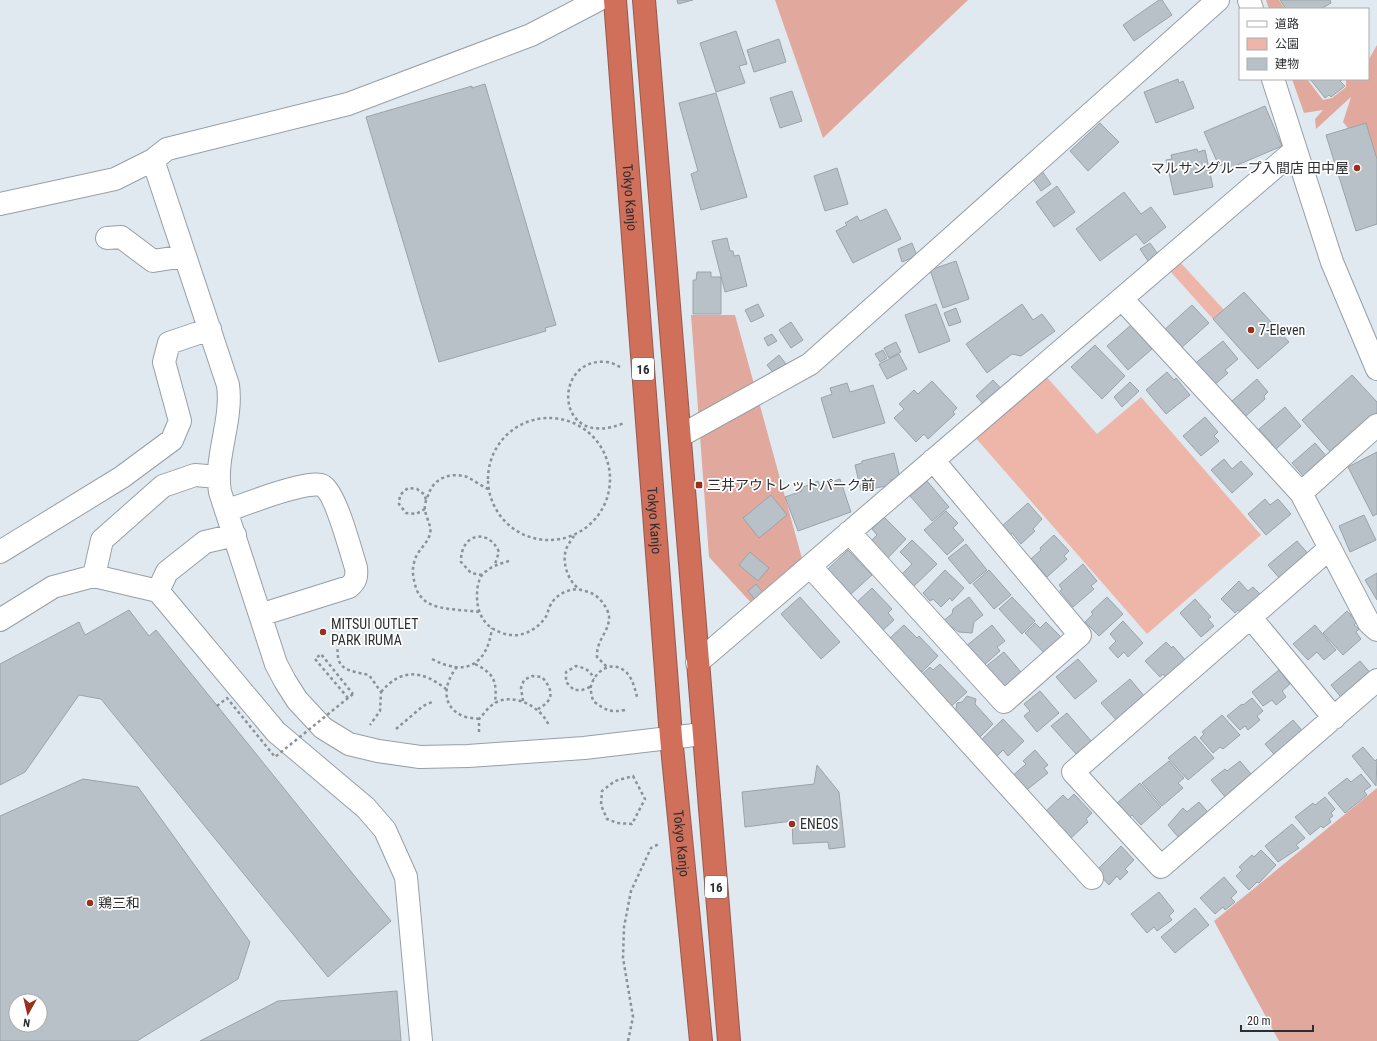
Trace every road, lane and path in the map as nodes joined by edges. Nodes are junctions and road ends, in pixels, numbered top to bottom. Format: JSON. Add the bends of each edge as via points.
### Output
{"nodes":[{"id":1,"x":598,"y":0,"type":"edge"},
{"id":2,"x":615,"y":0,"type":"edge"},
{"id":3,"x":644,"y":0,"type":"edge"},
{"id":4,"x":1218,"y":0,"type":"edge"},
{"id":5,"x":1273,"y":80,"type":"edge"},
{"id":6,"x":1295,"y":150,"type":"junction"},
{"id":7,"x":153,"y":160,"type":"junction"},
{"id":8,"x":0,"y":204,"type":"edge"},
{"id":9,"x":107,"y":238,"type":"dead end"},
{"id":10,"x":185,"y":256,"type":"junction"},
{"id":11,"x":1122,"y":299,"type":"junction"},
{"id":12,"x":210,"y":329,"type":"junction"},
{"id":13,"x":1375,"y":360,"type":"edge"},
{"id":14,"x":621,"y":367,"type":"dead end"},
{"id":15,"x":625,"y":422,"type":"dead end"},
{"id":16,"x":582,"y":425,"type":"junction"},
{"id":17,"x":1377,"y":425,"type":"edge"},
{"id":18,"x":680,"y":436,"type":"junction"},
{"id":19,"x":933,"y":460,"type":"junction"},
{"id":20,"x":218,"y":477,"type":"junction"},
{"id":21,"x":488,"y":489,"type":"junction"},
{"id":22,"x":1300,"y":493,"type":"junction"},
{"id":23,"x":426,"y":501,"type":"junction"},
{"id":24,"x":425,"y":509,"type":"junction"},
{"id":25,"x":226,"y":511,"type":"junction"},
{"id":26,"x":849,"y":532,"type":"junction"},
{"id":27,"x":235,"y":535,"type":"junction"},
{"id":28,"x":575,"y":536,"type":"junction"},
{"id":29,"x":1330,"y":548,"type":"junction"},
{"id":30,"x":0,"y":552,"type":"edge"},
{"id":31,"x":509,"y":561,"type":"dead end"},
{"id":32,"x":495,"y":565,"type":"junction"},
{"id":33,"x":810,"y":566,"type":"junction"},
{"id":34,"x":482,"y":575,"type":"junction"},
{"id":35,"x":94,"y":576,"type":"junction"},
{"id":36,"x":579,"y":590,"type":"junction"},
{"id":37,"x":158,"y":591,"type":"junction"},
{"id":38,"x":479,"y":612,"type":"junction"},
{"id":39,"x":260,"y":615,"type":"junction"},
{"id":40,"x":1250,"y":618,"type":"junction"},
{"id":41,"x":0,"y":620,"type":"edge"},
{"id":42,"x":492,"y":628,"type":"junction"},
{"id":43,"x":1377,"y":630,"type":"edge"},
{"id":44,"x":338,"y":643,"type":"dead end"},
{"id":45,"x":432,"y":659,"type":"dead end"},
{"id":46,"x":697,"y":663,"type":"junction"},
{"id":47,"x":475,"y":664,"type":"junction"},
{"id":48,"x":457,"y":667,"type":"junction"},
{"id":49,"x":607,"y":667,"type":"junction"},
{"id":50,"x":594,"y":679,"type":"junction"},
{"id":51,"x":1377,"y":680,"type":"edge"},
{"id":52,"x":590,"y":687,"type":"junction"},
{"id":53,"x":446,"y":689,"type":"junction"},
{"id":54,"x":381,"y":692,"type":"junction"},
{"id":55,"x":637,"y":697,"type":"dead end"},
{"id":56,"x":348,"y":698,"type":"junction"},
{"id":57,"x":434,"y":701,"type":"dead end"},
{"id":58,"x":523,"y":701,"type":"junction"},
{"id":59,"x":495,"y":703,"type":"junction"},
{"id":60,"x":217,"y":706,"type":"dead end"},
{"id":61,"x":538,"y":709,"type":"junction"},
{"id":62,"x":626,"y":710,"type":"dead end"},
{"id":63,"x":1334,"y":718,"type":"junction"},
{"id":64,"x":479,"y":719,"type":"junction"},
{"id":65,"x":549,"y":726,"type":"dead end"},
{"id":66,"x":394,"y":730,"type":"dead end"},
{"id":67,"x":367,"y":731,"type":"dead end"},
{"id":68,"x":479,"y":733,"type":"dead end"},
{"id":69,"x":703,"y":734,"type":"junction"},
{"id":70,"x":671,"y":737,"type":"junction"},
{"id":71,"x":633,"y":776,"type":"joint"},
{"id":72,"x":663,"y":842,"type":"dead end"},
{"id":73,"x":1092,"y":878,"type":"dead end"},
{"id":74,"x":421,"y":1041,"type":"edge"},
{"id":75,"x":628,"y":1041,"type":"edge"},
{"id":76,"x":701,"y":1041,"type":"edge"},
{"id":77,"x":729,"y":1041,"type":"edge"}],
"edges":[{"from":1,"to":7,"type":"street","via":[[531,35],[348,104],[168,149]]},
{"from":2,"to":70,"type":"highway","name":"Tokyo Kanjo","number":"16"},
{"from":3,"to":18,"type":"highway","name":"Tokyo Kanjo","number":"16"},
{"from":4,"to":18,"type":"street","via":[[810,364]]},
{"from":5,"to":6,"type":"street"},
{"from":6,"to":11,"type":"street"},
{"from":6,"to":13,"type":"street","via":[[1332,262]]},
{"from":7,"to":8,"type":"street","via":[[115,179]]},
{"from":7,"to":10,"type":"street"},
{"from":9,"to":10,"type":"street","via":[[121,237],[153,261]]},
{"from":10,"to":12,"type":"street"},
{"from":11,"to":19,"type":"street"},
{"from":11,"to":22,"type":"street"},
{"from":12,"to":20,"type":"street","via":[[230,398]]},
{"from":12,"to":30,"type":"street","via":[[169,343],[164,362],[180,421],[172,440],[122,477]]},
{"from":14,"to":16,"type":"path","via":[[607,362],[590,363],[575,374],[567,394],[573,416]]},
{"from":15,"to":16,"type":"path","via":[[612,428],[600,429]]},
{"from":16,"to":21,"type":"path","via":[[561,419],[540,418],[522,424],[506,435],[494,452]]},
{"from":16,"to":28,"type":"path","via":[[591,432],[606,452],[610,486],[604,504],[591,525]]},
{"from":17,"to":22,"type":"street"},
{"from":18,"to":46,"type":"highway","name":"Tokyo Kanjo","number":"16"},
{"from":19,"to":26,"type":"street"},
{"from":19,"to":26,"type":"street","via":[[1080,635],[1004,702]]},
{"from":20,"to":25,"type":"street"},
{"from":20,"to":35,"type":"street","via":[[195,475],[163,486],[102,540]]},
{"from":21,"to":23,"type":"path","via":[[468,477],[454,475],[439,479],[431,488]]},
{"from":21,"to":28,"type":"path","via":[[499,515],[519,531],[538,539],[556,540]]},
{"from":22,"to":29,"type":"street"},
{"from":23,"to":24,"type":"path"},
{"from":23,"to":24,"type":"path","via":[[425,495],[417,489],[408,488],[400,495],[399,504],[406,513],[416,514]]},
{"from":24,"to":38,"type":"path","via":[[430,532],[414,563],[416,592],[425,602],[443,608]]},
{"from":25,"to":27,"type":"street"},
{"from":25,"to":39,"type":"street","via":[[294,488],[314,483],[323,486],[332,495],[356,568],[355,582],[350,587]]},
{"from":26,"to":33,"type":"street"},
{"from":27,"to":37,"type":"street","via":[[204,542],[167,572]]},
{"from":27,"to":39,"type":"street"},
{"from":28,"to":36,"type":"path","via":[[567,547],[565,563],[568,576]]},
{"from":29,"to":40,"type":"street"},
{"from":29,"to":43,"type":"street","via":[[1369,623]]},
{"from":31,"to":32,"type":"path"},
{"from":32,"to":34,"type":"path"},
{"from":32,"to":34,"type":"path","via":[[500,552],[496,545],[489,539],[477,536],[467,541],[460,552],[461,562],[471,573]]},
{"from":33,"to":46,"type":"street"},
{"from":33,"to":73,"type":"street"},
{"from":34,"to":38,"type":"path","via":[[477,588]]},
{"from":35,"to":37,"type":"street"},
{"from":35,"to":41,"type":"street","via":[[53,587]]},
{"from":36,"to":42,"type":"path","via":[[570,589],[561,594],[551,604],[546,617],[531,632],[520,635],[503,634]]},
{"from":36,"to":49,"type":"path","via":[[592,593],[604,604],[609,616],[605,632],[596,648],[597,657]]},
{"from":37,"to":74,"type":"street","via":[[276,732],[366,808],[384,830],[406,877]]},
{"from":38,"to":42,"type":"path"},
{"from":39,"to":70,"type":"street","via":[[276,664],[297,700],[323,728],[349,744],[420,757],[468,756],[584,748]]},
{"from":40,"to":63,"type":"street"},
{"from":40,"to":63,"type":"street","via":[[1073,772],[1161,867]]},
{"from":42,"to":47,"type":"path","via":[[490,644]]},
{"from":44,"to":54,"type":"path","via":[[336,657],[341,665],[348,671],[368,675]]},
{"from":45,"to":48,"type":"path","via":[[443,665]]},
{"from":46,"to":69,"type":"highway","name":"Tokyo Kanjo","number":"16"},
{"from":47,"to":48,"type":"path"},
{"from":47,"to":59,"type":"path","via":[[492,676],[497,688]]},
{"from":48,"to":53,"type":"path"},
{"from":49,"to":50,"type":"path","via":[[596,673]]},
{"from":49,"to":55,"type":"path","via":[[625,671],[634,685]]},
{"from":50,"to":52,"type":"path"},
{"from":50,"to":52,"type":"path","via":[[591,673],[576,666],[566,672],[566,682],[574,690]]},
{"from":51,"to":63,"type":"street"},
{"from":52,"to":62,"type":"path","via":[[593,701],[605,710]]},
{"from":53,"to":54,"type":"path","via":[[424,675],[413,673],[388,683]]},
{"from":53,"to":64,"type":"path","via":[[446,700],[450,706],[463,716]]},
{"from":54,"to":67,"type":"path","via":[[380,711]]},
{"from":56,"to":56,"type":"path","bridge":true,"via":[[353,694],[321,654],[315,659]]},
{"from":56,"to":60,"type":"path","bridge":true,"via":[[275,757],[227,698]]},
{"from":57,"to":66,"type":"path","via":[[423,706]]},
{"from":58,"to":59,"type":"path","via":[[504,700]]},
{"from":58,"to":61,"type":"path"},
{"from":58,"to":61,"type":"path","via":[[521,688],[524,680],[532,676],[542,677],[550,685],[551,696],[546,705]]},
{"from":59,"to":64,"type":"path"},
{"from":61,"to":65,"type":"path"},
{"from":64,"to":68,"type":"path"},
{"from":69,"to":70,"type":"street"},
{"from":69,"to":77,"type":"highway","name":"Tokyo Kanjo","number":"16"},
{"from":70,"to":76,"type":"highway","name":"Tokyo Kanjo","number":"16"},
{"from":71,"to":71,"type":"path","via":[[616,781],[602,791],[601,805],[607,819],[632,824],[640,811],[645,799]]},
{"from":72,"to":75,"type":"path","via":[[651,848],[631,891],[624,926],[623,958],[633,1017]]}]}
